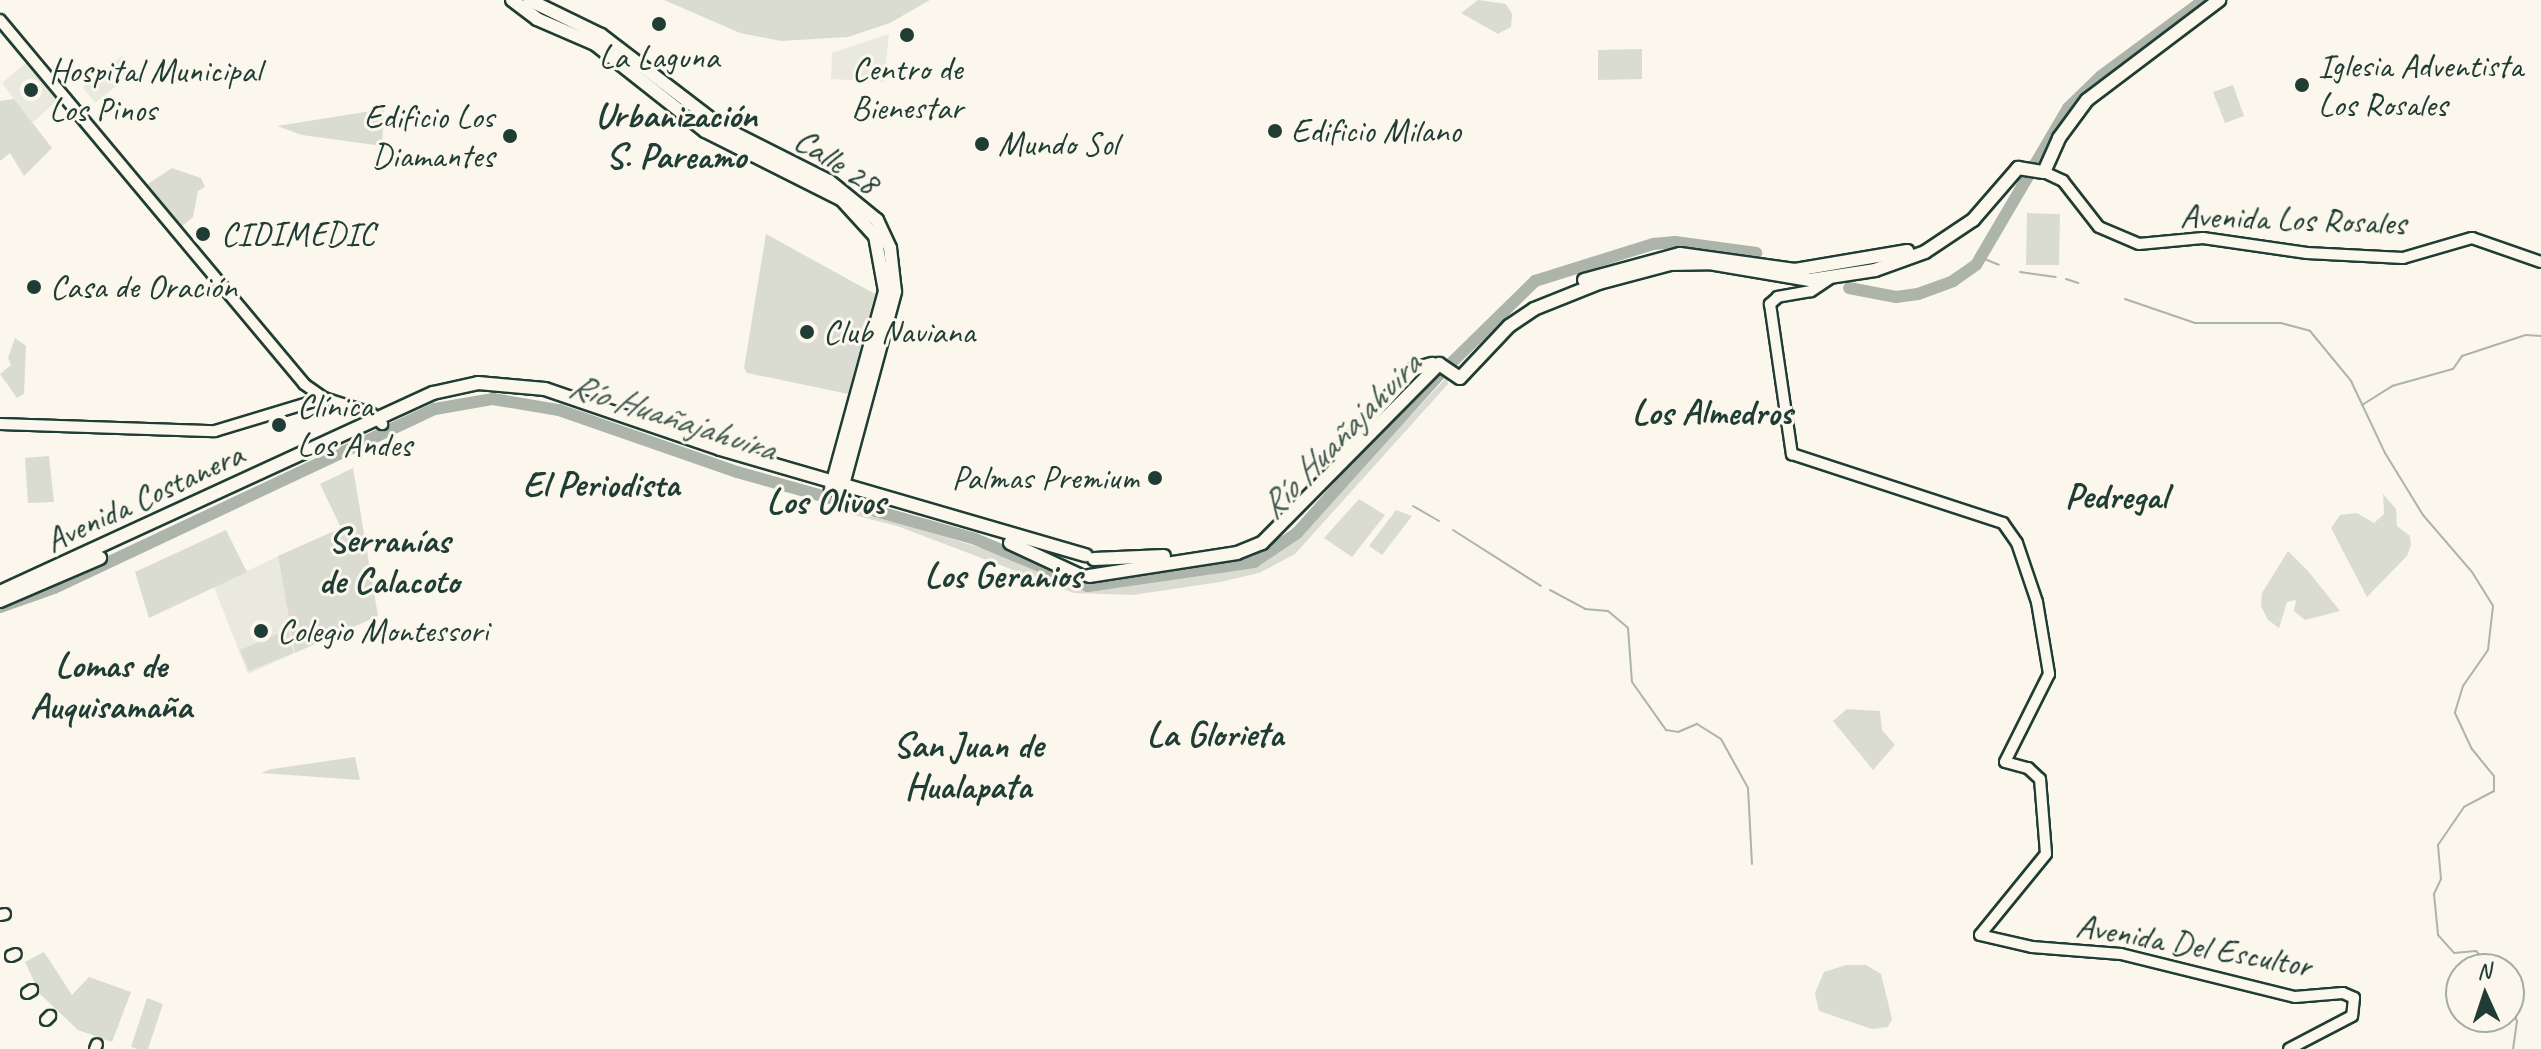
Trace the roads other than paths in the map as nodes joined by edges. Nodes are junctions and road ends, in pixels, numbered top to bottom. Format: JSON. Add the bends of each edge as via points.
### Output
{"nodes":[{"id":1,"x":512,"y":0,"type":"edge"},
{"id":2,"x":529,"y":0,"type":"edge"},
{"id":3,"x":2219,"y":0,"type":"edge"},
{"id":4,"x":0,"y":20,"type":"edge"},
{"id":5,"x":598,"y":39,"type":"junction"},
{"id":6,"x":2022,"y":168,"type":"joint"},
{"id":7,"x":2043,"y":172,"type":"junction"},
{"id":8,"x":1965,"y":227,"type":"junction"},
{"id":9,"x":1896,"y":255,"type":"junction"},
{"id":10,"x":2541,"y":262,"type":"edge"},
{"id":11,"x":1875,"y":270,"type":"junction"},
{"id":12,"x":1797,"y":275,"type":"junction"},
{"id":13,"x":1829,"y":279,"type":"junction"},
{"id":14,"x":1793,"y":295,"type":"junction"},
{"id":15,"x":1449,"y":371,"type":"junction"},
{"id":16,"x":1401,"y":383,"type":"junction"},
{"id":17,"x":304,"y":384,"type":"junction"},
{"id":18,"x":324,"y":398,"type":"junction"},
{"id":19,"x":291,"y":408,"type":"junction"},
{"id":20,"x":379,"y":421,"type":"junction"},
{"id":21,"x":0,"y":424,"type":"edge"},
{"id":22,"x":837,"y":486,"type":"junction"},
{"id":23,"x":1090,"y":557,"type":"junction"},
{"id":24,"x":1084,"y":575,"type":"junction"},
{"id":25,"x":0,"y":592,"type":"edge"},
{"id":26,"x":0,"y":601,"type":"edge"},
{"id":27,"x":1980,"y":935,"type":"joint"},
{"id":28,"x":2289,"y":1049,"type":"edge"}],
"edges":[{"from":1,"to":5,"type":"main road","name":"Calle 28","via":[[537,19]]},
{"from":2,"to":5,"type":"main road","name":"Calle 28"},
{"from":3,"to":7,"type":"main road","via":[[2087,100],[2059,138]]},
{"from":4,"to":17,"type":"street"},
{"from":5,"to":22,"type":"main road","name":"Calle 28","via":[[718,131],[800,171],[861,210],[887,238],[890,291]]},
{"from":6,"to":7,"type":"main road","name":"Avenida Los Rosales"},
{"from":6,"to":8,"type":"main road","name":"Avenida Costanera"},
{"from":7,"to":10,"type":"street","name":"Avenida Los Rosales","via":[[2063,181],[2099,227],[2139,244],[2203,238],[2307,253],[2403,258],[2472,238]]},
{"from":8,"to":9,"type":"main road","name":"Avenida Costanera"},
{"from":8,"to":11,"type":"main road","name":"Avenida Costanera","via":[[1925,252]]},
{"from":9,"to":11,"type":"main road"},
{"from":9,"to":12,"type":"main road","name":"Avenida Costanera"},
{"from":11,"to":13,"type":"main road","name":"Avenida Costanera"},
{"from":12,"to":13,"type":"main road","name":"Avenida Costanera"},
{"from":12,"to":14,"type":"street","name":"Avenida Costanera"},
{"from":12,"to":15,"type":"main road","name":"Avenida Costanera","via":[[1709,263],[1670,264],[1626,275],[1522,317]]},
{"from":13,"to":14,"type":"street","name":"Avenida Costanera"},
{"from":14,"to":27,"type":"street","name":"Avenida Costanera","via":[[1770,304],[1792,454],[1961,505],[2012,531],[2037,602],[2049,674],[2005,762],[2038,775],[2046,854]]},
{"from":15,"to":16,"type":"main road","name":"Avenida Costanera"},
{"from":15,"to":16,"type":"main road","name":"Avenida Costanera","via":[[1414,369]]},
{"from":16,"to":23,"type":"main road","name":"Avenida Costanera","via":[[1257,538],[1235,546],[1134,560]]},
{"from":16,"to":24,"type":"main road","name":"Avenida Costanera","via":[[1278,528],[1253,548]]},
{"from":17,"to":18,"type":"street"},
{"from":17,"to":19,"type":"street","via":[[302,398]]},
{"from":18,"to":19,"type":"street"},
{"from":18,"to":20,"type":"street","via":[[358,407]]},
{"from":19,"to":21,"type":"street","via":[[215,431]]},
{"from":20,"to":22,"type":"main road","name":"Avenida Costanera","via":[[445,397],[514,391]]},
{"from":20,"to":25,"type":"main road","name":"Avenida Costanera"},
{"from":20,"to":26,"type":"main road","name":"Avenida Costanera","via":[[50,582]]},
{"from":22,"to":23,"type":"main road","name":"Avenida Costanera"},
{"from":22,"to":24,"type":"main road","name":"Avenida Costanera","via":[[983,533]]},
{"from":23,"to":24,"type":"main road","via":[[1095,569]]},
{"from":23,"to":24,"type":"main road","via":[[1075,563]]},
{"from":27,"to":28,"type":"street","name":"Avenida Del Escultor","via":[[2032,947],[2121,954],[2295,997],[2343,993],[2354,998],[2352,1016]]}]}
